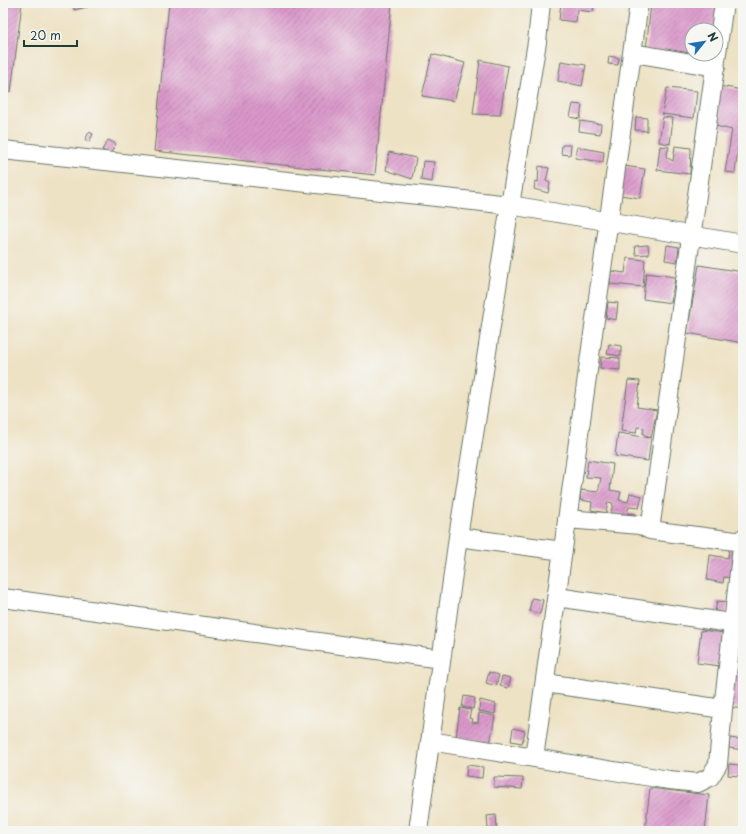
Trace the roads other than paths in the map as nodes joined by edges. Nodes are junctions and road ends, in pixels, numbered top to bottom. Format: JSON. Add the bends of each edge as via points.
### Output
{"nodes":[{"id":1,"x":542,"y":3,"type":"edge"},
{"id":2,"x":639,"y":3,"type":"edge"},
{"id":3,"x":724,"y":3,"type":"edge"},
{"id":4,"x":633,"y":53,"type":"junction"},
{"id":5,"x":716,"y":67,"type":"junction"},
{"id":6,"x":3,"y":150,"type":"edge"},
{"id":7,"x":510,"y":206,"type":"junction"},
{"id":8,"x":610,"y":222,"type":"junction"},
{"id":9,"x":691,"y":236,"type":"junction"},
{"id":10,"x":743,"y":244,"type":"edge"},
{"id":11,"x":567,"y":519,"type":"junction"},
{"id":12,"x":650,"y":530,"type":"junction"},
{"id":13,"x":458,"y":537,"type":"junction"},
{"id":14,"x":743,"y":538,"type":"edge"},
{"id":15,"x":743,"y":542,"type":"edge"},
{"id":16,"x":563,"y":551,"type":"junction"},
{"id":17,"x":556,"y":597,"type":"junction"},
{"id":18,"x":3,"y":598,"type":"edge"},
{"id":19,"x":738,"y":624,"type":"edge"},
{"id":20,"x":441,"y":659,"type":"junction"},
{"id":21,"x":544,"y":683,"type":"junction"},
{"id":22,"x":723,"y":709,"type":"junction"},
{"id":23,"x":430,"y":741,"type":"junction"},
{"id":24,"x":534,"y":758,"type":"junction"},
{"id":25,"x":418,"y":831,"type":"edge"}],
"edges":[{"from":1,"to":7,"type":"street"},
{"from":2,"to":4,"type":"street"},
{"from":3,"to":5,"type":"street"},
{"from":4,"to":5,"type":"street"},
{"from":4,"to":8,"type":"street"},
{"from":5,"to":9,"type":"street"},
{"from":6,"to":7,"type":"street"},
{"from":7,"to":8,"type":"street"},
{"from":7,"to":13,"type":"street"},
{"from":8,"to":9,"type":"street"},
{"from":8,"to":11,"type":"street"},
{"from":9,"to":10,"type":"street"},
{"from":9,"to":12,"type":"street"},
{"from":11,"to":12,"type":"street","via":[[640,526]]},
{"from":11,"to":16,"type":"street"},
{"from":12,"to":15,"type":"street"},
{"from":13,"to":16,"type":"street"},
{"from":13,"to":20,"type":"street"},
{"from":14,"to":15,"type":"street"},
{"from":15,"to":19,"type":"street"},
{"from":16,"to":17,"type":"street"},
{"from":17,"to":19,"type":"street"},
{"from":17,"to":21,"type":"street"},
{"from":18,"to":20,"type":"street"},
{"from":19,"to":22,"type":"street"},
{"from":20,"to":23,"type":"street"},
{"from":21,"to":22,"type":"street"},
{"from":21,"to":24,"type":"street"},
{"from":22,"to":24,"type":"street","via":[[718,764],[710,777],[698,783]]},
{"from":23,"to":24,"type":"street"},
{"from":23,"to":25,"type":"street"}]}
